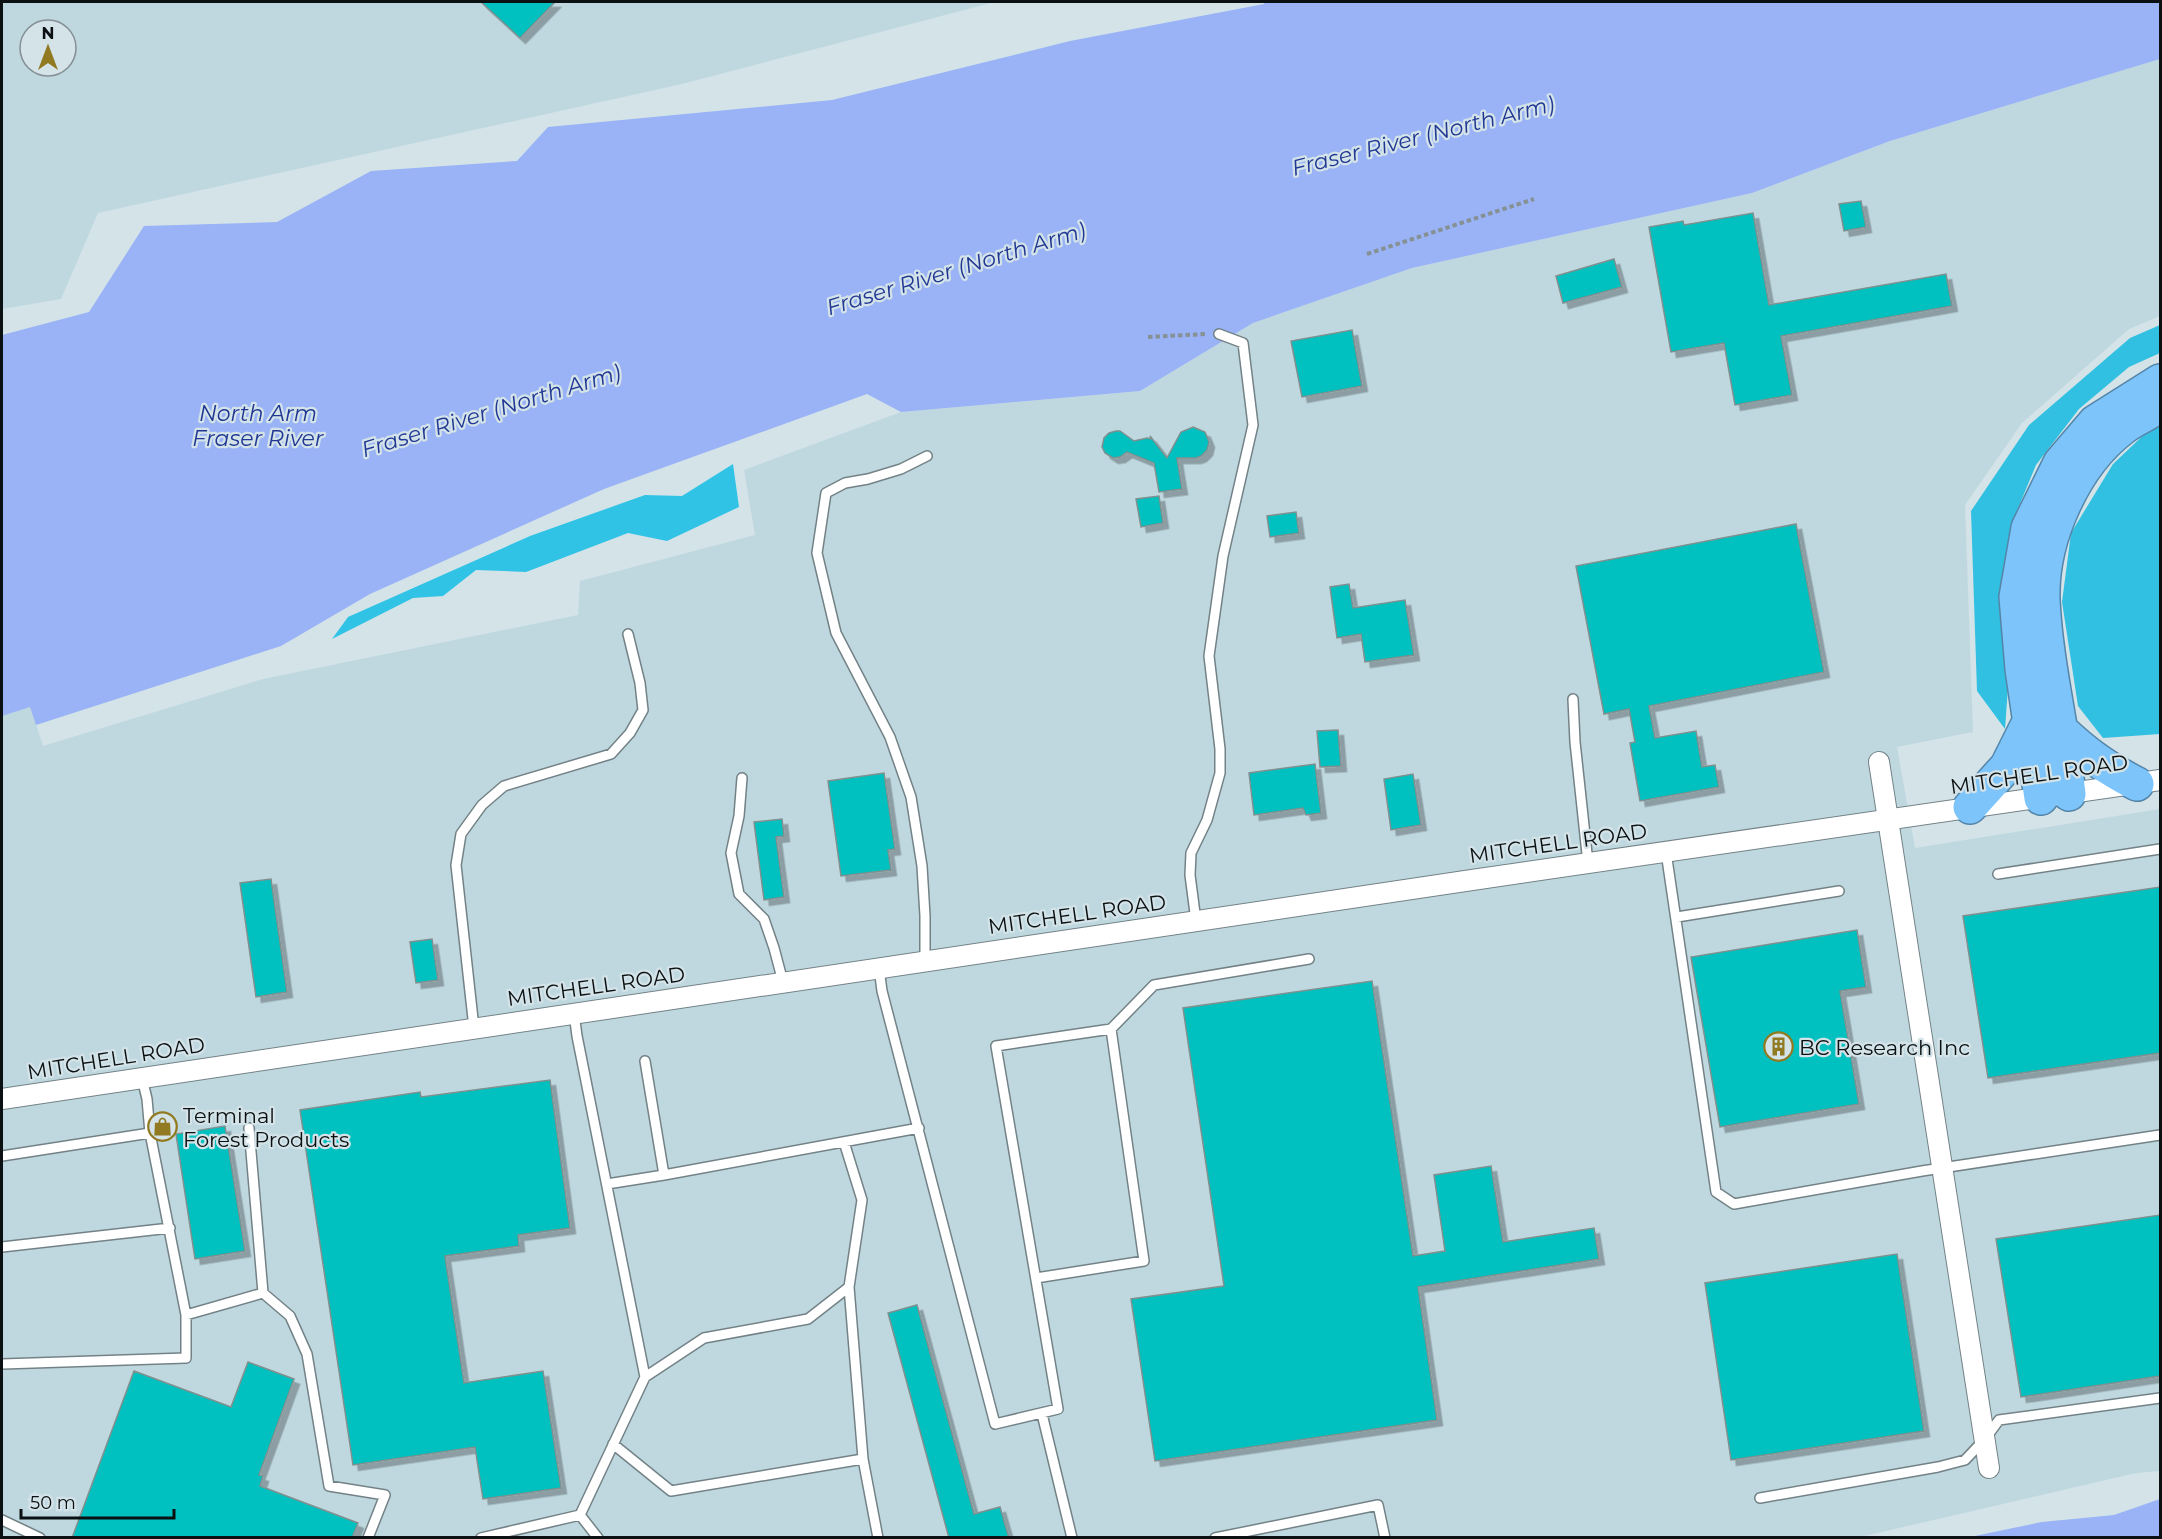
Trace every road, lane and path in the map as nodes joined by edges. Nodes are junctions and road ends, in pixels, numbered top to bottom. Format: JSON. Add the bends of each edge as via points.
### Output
{"nodes":[{"id":1,"x":1533,"y":198,"type":"dead end"},
{"id":2,"x":1367,"y":254,"type":"dead end"},
{"id":3,"x":1219,"y":333,"type":"joint"},
{"id":4,"x":1148,"y":337,"type":"dead end"},
{"id":5,"x":2160,"y":381,"type":"edge"},
{"id":6,"x":2160,"y":405,"type":"edge"},
{"id":7,"x":927,"y":456,"type":"dead end"},
{"id":8,"x":628,"y":634,"type":"dead end"},
{"id":9,"x":1573,"y":699,"type":"dead end"},
{"id":10,"x":2045,"y":726,"type":"junction"},
{"id":11,"x":1879,"y":762,"type":"dead end"},
{"id":12,"x":742,"y":778,"type":"dead end"},
{"id":13,"x":2149,"y":782,"type":"edge"},
{"id":14,"x":2055,"y":796,"type":"junction"},
{"id":15,"x":1970,"y":807,"type":"junction"},
{"id":16,"x":1888,"y":821,"type":"junction"},
{"id":17,"x":2160,"y":849,"type":"edge"},
{"id":18,"x":1666,"y":852,"type":"junction"},
{"id":19,"x":1588,"y":863,"type":"junction"},
{"id":20,"x":1998,"y":874,"type":"dead end"},
{"id":21,"x":1839,"y":891,"type":"dead end"},
{"id":22,"x":1677,"y":917,"type":"junction"},
{"id":23,"x":1196,"y":921,"type":"junction"},
{"id":24,"x":1308,"y":959,"type":"dead end"},
{"id":25,"x":925,"y":962,"type":"junction"},
{"id":26,"x":879,"y":968,"type":"junction"},
{"id":27,"x":783,"y":982,"type":"junction"},
{"id":28,"x":574,"y":1013,"type":"junction"},
{"id":29,"x":474,"y":1028,"type":"junction"},
{"id":30,"x":1111,"y":1029,"type":"junction"},
{"id":31,"x":645,"y":1061,"type":"dead end"},
{"id":32,"x":142,"y":1078,"type":"junction"},
{"id":33,"x":2,"y":1099,"type":"edge"},
{"id":34,"x":249,"y":1128,"type":"dead end"},
{"id":35,"x":919,"y":1128,"type":"junction"},
{"id":36,"x":150,"y":1132,"type":"junction"},
{"id":37,"x":2160,"y":1135,"type":"edge"},
{"id":38,"x":844,"y":1142,"type":"junction"},
{"id":39,"x":2,"y":1156,"type":"edge"},
{"id":40,"x":1943,"y":1168,"type":"junction"},
{"id":41,"x":664,"y":1175,"type":"junction"},
{"id":42,"x":607,"y":1184,"type":"junction"},
{"id":43,"x":170,"y":1228,"type":"junction"},
{"id":44,"x":2,"y":1247,"type":"edge"},
{"id":45,"x":1036,"y":1278,"type":"junction"},
{"id":46,"x":849,"y":1287,"type":"junction"},
{"id":47,"x":263,"y":1293,"type":"junction"},
{"id":48,"x":186,"y":1315,"type":"junction"},
{"id":49,"x":2,"y":1364,"type":"edge"},
{"id":50,"x":645,"y":1377,"type":"junction"},
{"id":51,"x":2160,"y":1398,"type":"edge"},
{"id":52,"x":1042,"y":1414,"type":"junction"},
{"id":53,"x":1985,"y":1439,"type":"junction"},
{"id":54,"x":613,"y":1444,"type":"junction"},
{"id":55,"x":863,"y":1459,"type":"junction"},
{"id":56,"x":1989,"y":1468,"type":"dead end"},
{"id":57,"x":1760,"y":1498,"type":"dead end"},
{"id":58,"x":580,"y":1515,"type":"junction"},
{"id":59,"x":2,"y":1520,"type":"edge"},
{"id":60,"x":40,"y":1538,"type":"edge"},
{"id":61,"x":368,"y":1538,"type":"edge"},
{"id":62,"x":481,"y":1538,"type":"edge"},
{"id":63,"x":598,"y":1538,"type":"edge"},
{"id":64,"x":878,"y":1538,"type":"edge"},
{"id":65,"x":1072,"y":1538,"type":"edge"},
{"id":66,"x":1215,"y":1538,"type":"edge"},
{"id":67,"x":1385,"y":1538,"type":"edge"}],
"edges":[{"from":1,"to":2,"type":"path"},
{"from":3,"to":4,"type":"path"},
{"from":3,"to":23,"type":"lane","via":[[1243,343],[1253,425],[1223,556],[1209,656],[1220,773],[1207,820],[1191,853]]},
{"from":5,"to":10,"type":"highway","via":[[2095,422],[2060,463],[2028,528],[2016,597],[2022,669]]},
{"from":6,"to":10,"type":"highway","via":[[2123,428],[2089,461],[2051,537],[2043,598],[2049,665]]},
{"from":7,"to":25,"type":"lane","via":[[901,469],[845,483],[826,493],[817,554],[836,633],[890,737],[911,797],[921,866]]},
{"from":8,"to":29,"type":"lane","via":[[643,710],[630,733],[611,754],[504,786],[482,805],[461,834],[456,865]]},
{"from":9,"to":19,"type":"lane"},
{"from":10,"to":13,"type":"highway","via":[[2109,770]]},
{"from":10,"to":14,"type":"highway"},
{"from":10,"to":15,"type":"highway"},
{"from":11,"to":16,"type":"street"},
{"from":12,"to":27,"type":"lane","via":[[731,853],[739,894],[764,919]]},
{"from":13,"to":14,"type":"street","name":"MITCHELL ROAD"},
{"from":14,"to":15,"type":"street","name":"MITCHELL ROAD"},
{"from":15,"to":16,"type":"street","name":"MITCHELL ROAD"},
{"from":16,"to":18,"type":"street","name":"MITCHELL ROAD"},
{"from":16,"to":40,"type":"street"},
{"from":17,"to":20,"type":"lane"},
{"from":18,"to":19,"type":"street","name":"MITCHELL ROAD"},
{"from":18,"to":22,"type":"lane"},
{"from":19,"to":23,"type":"street","name":"MITCHELL ROAD"},
{"from":21,"to":22,"type":"lane"},
{"from":22,"to":40,"type":"lane","via":[[1716,1192],[1734,1204]]},
{"from":23,"to":25,"type":"street","name":"MITCHELL ROAD"},
{"from":24,"to":30,"type":"lane","via":[[1154,985]]},
{"from":25,"to":26,"type":"street","name":"MITCHELL ROAD"},
{"from":26,"to":27,"type":"street","name":"MITCHELL ROAD"},
{"from":26,"to":35,"type":"lane"},
{"from":27,"to":28,"type":"street","name":"MITCHELL ROAD"},
{"from":28,"to":29,"type":"street","name":"MITCHELL ROAD"},
{"from":28,"to":42,"type":"lane"},
{"from":29,"to":32,"type":"street","name":"MITCHELL ROAD"},
{"from":30,"to":45,"type":"lane","via":[[1144,1261]]},
{"from":30,"to":45,"type":"lane","via":[[996,1046]]},
{"from":31,"to":41,"type":"lane"},
{"from":32,"to":33,"type":"street","name":"MITCHELL ROAD"},
{"from":32,"to":36,"type":"lane"},
{"from":34,"to":47,"type":"lane"},
{"from":35,"to":38,"type":"lane"},
{"from":35,"to":52,"type":"lane","via":[[996,1424]]},
{"from":36,"to":39,"type":"lane"},
{"from":36,"to":43,"type":"lane"},
{"from":37,"to":40,"type":"lane"},
{"from":38,"to":41,"type":"lane"},
{"from":38,"to":46,"type":"lane","via":[[862,1200]]},
{"from":40,"to":53,"type":"street"},
{"from":41,"to":42,"type":"lane"},
{"from":42,"to":50,"type":"lane"},
{"from":43,"to":44,"type":"lane"},
{"from":43,"to":48,"type":"lane"},
{"from":45,"to":52,"type":"lane","via":[[1058,1409]]},
{"from":46,"to":50,"type":"lane","via":[[808,1319],[704,1338]]},
{"from":46,"to":55,"type":"lane"},
{"from":47,"to":48,"type":"lane"},
{"from":47,"to":61,"type":"lane","via":[[290,1316],[307,1354],[329,1486],[385,1495]]},
{"from":48,"to":49,"type":"lane","via":[[186,1358]]},
{"from":50,"to":54,"type":"lane"},
{"from":51,"to":53,"type":"lane","via":[[1999,1420]]},
{"from":52,"to":65,"type":"lane"},
{"from":53,"to":56,"type":"street"},
{"from":53,"to":57,"type":"lane","via":[[1965,1460]]},
{"from":54,"to":55,"type":"lane","via":[[671,1491]]},
{"from":54,"to":58,"type":"lane"},
{"from":55,"to":64,"type":"lane"},
{"from":58,"to":62,"type":"lane"},
{"from":58,"to":63,"type":"lane"},
{"from":59,"to":60,"type":"lane"},
{"from":66,"to":67,"type":"lane","via":[[1378,1504]]}]}
